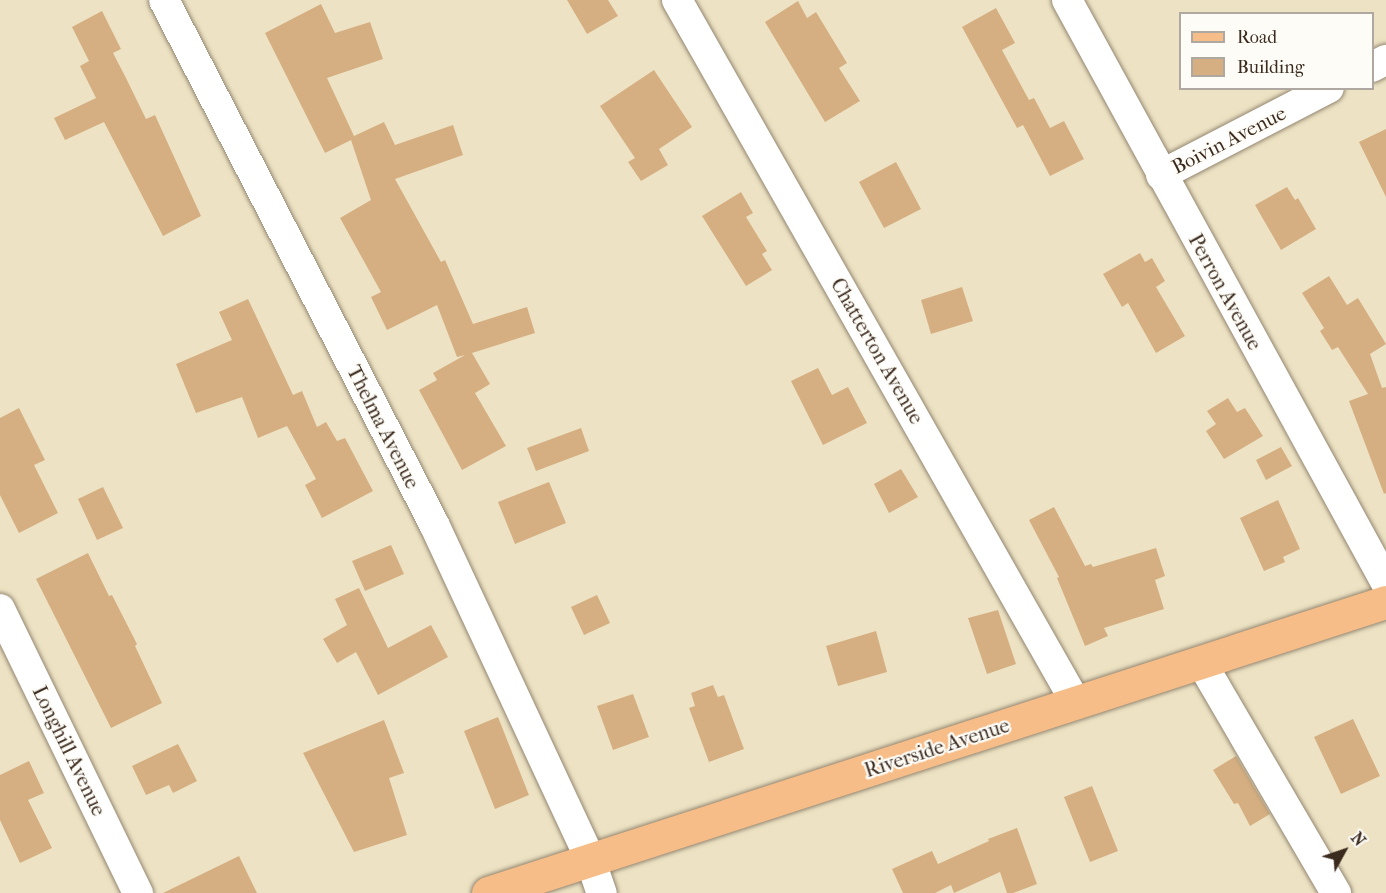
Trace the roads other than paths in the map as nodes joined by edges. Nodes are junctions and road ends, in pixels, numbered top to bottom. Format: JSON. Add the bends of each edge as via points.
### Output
{"nodes":[{"id":1,"x":164,"y":0,"type":"edge"},
{"id":2,"x":677,"y":0,"type":"edge"},
{"id":3,"x":1067,"y":0,"type":"edge"},
{"id":4,"x":1325,"y":90,"type":"edge"},
{"id":5,"x":1161,"y":175,"type":"junction"},
{"id":6,"x":1386,"y":584,"type":"edge"},
{"id":7,"x":1386,"y":602,"type":"edge"},
{"id":8,"x":0,"y":609,"type":"edge"},
{"id":9,"x":1201,"y":662,"type":"junction"},
{"id":10,"x":1076,"y":703,"type":"junction"},
{"id":11,"x":590,"y":859,"type":"junction"},
{"id":12,"x":138,"y":893,"type":"edge"},
{"id":13,"x":488,"y":893,"type":"edge"},
{"id":14,"x":602,"y":893,"type":"edge"},
{"id":15,"x":1336,"y":893,"type":"edge"}],
"edges":[{"from":1,"to":11,"type":"street","name":"Thelma Avenue","via":[[434,524]]},
{"from":2,"to":10,"type":"street","name":"Chatterton Avenue"},
{"from":3,"to":5,"type":"street","name":"Perron Avenue"},
{"from":4,"to":5,"type":"street","name":"Boivin Avenue"},
{"from":5,"to":6,"type":"street","name":"Perron Avenue"},
{"from":7,"to":9,"type":"main road","name":"Riverside Avenue"},
{"from":8,"to":12,"type":"street","name":"Longhill Avenue"},
{"from":9,"to":10,"type":"main road","name":"Riverside Avenue"},
{"from":9,"to":15,"type":"street"},
{"from":10,"to":11,"type":"main road","name":"Riverside Avenue"},
{"from":11,"to":13,"type":"main road","name":"Riverside Avenue"},
{"from":11,"to":14,"type":"street","name":"Thelma Avenue"}]}
